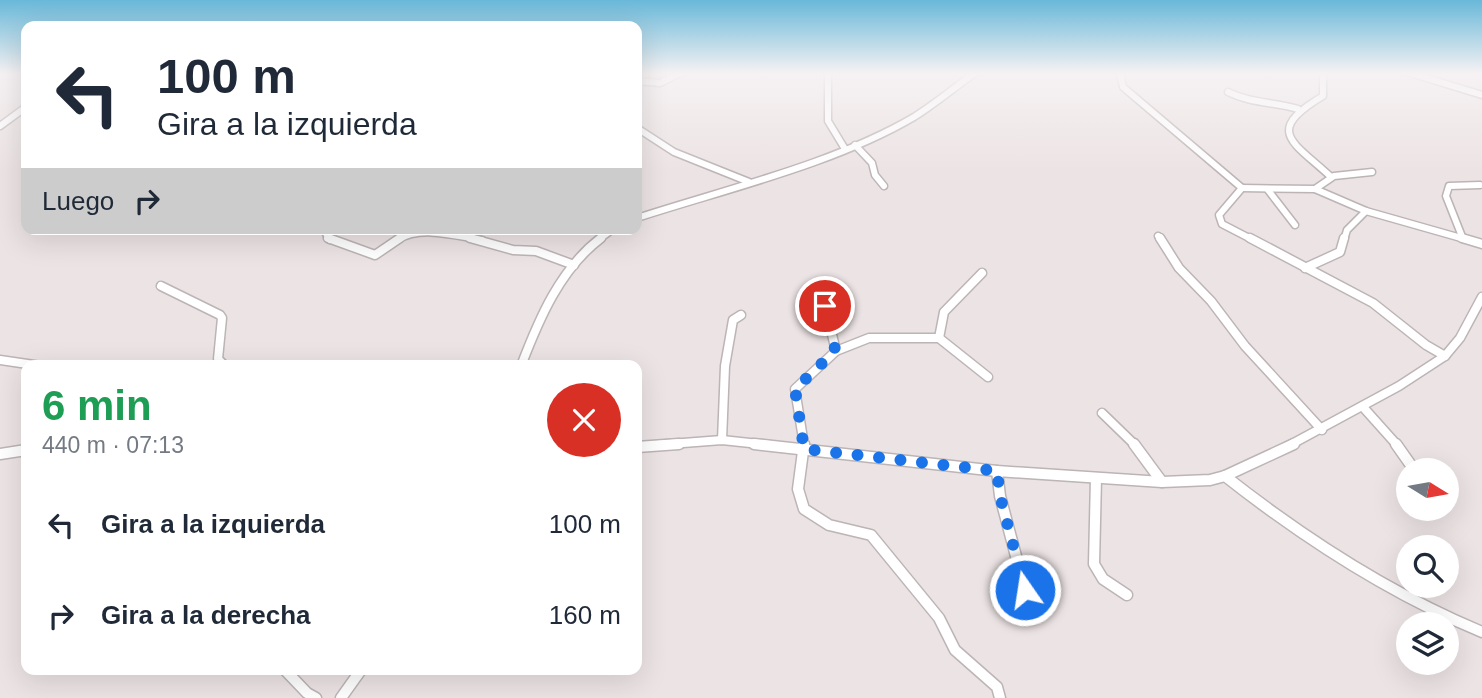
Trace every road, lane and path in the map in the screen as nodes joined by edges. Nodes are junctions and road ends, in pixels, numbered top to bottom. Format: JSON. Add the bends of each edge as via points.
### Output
{"nodes":[{"id":1,"x":828,"y":106,"type":"edge"},
{"id":2,"x":930,"y":106,"type":"edge"},
{"id":3,"x":1146,"y":106,"type":"edge"},
{"id":4,"x":1286,"y":106,"type":"edge"},
{"id":5,"x":1304,"y":106,"type":"edge"},
{"id":6,"x":1297,"y":109,"type":"junction"},
{"id":7,"x":21,"y":111,"type":"edge"},
{"id":8,"x":0,"y":126,"type":"edge"},
{"id":9,"x":642,"y":131,"type":"edge"},
{"id":10,"x":855,"y":145,"type":"junction"},
{"id":11,"x":845,"y":149,"type":"junction"},
{"id":12,"x":1372,"y":172,"type":"dead end"},
{"id":13,"x":1330,"y":176,"type":"junction"},
{"id":14,"x":749,"y":182,"type":"junction"},
{"id":15,"x":1480,"y":185,"type":"edge"},
{"id":16,"x":884,"y":186,"type":"dead end"},
{"id":17,"x":1241,"y":188,"type":"junction"},
{"id":18,"x":1315,"y":189,"type":"junction"},
{"id":19,"x":1268,"y":190,"type":"junction"},
{"id":20,"x":1366,"y":211,"type":"junction"},
{"id":21,"x":642,"y":216,"type":"edge"},
{"id":22,"x":1295,"y":225,"type":"dead end"},
{"id":23,"x":326,"y":235,"type":"edge"},
{"id":24,"x":405,"y":235,"type":"edge"},
{"id":25,"x":450,"y":235,"type":"edge"},
{"id":26,"x":604,"y":235,"type":"edge"},
{"id":27,"x":1158,"y":236,"type":"dead end"},
{"id":28,"x":1463,"y":239,"type":"junction"},
{"id":29,"x":1482,"y":244,"type":"edge"},
{"id":30,"x":574,"y":265,"type":"junction"},
{"id":31,"x":1306,"y":268,"type":"junction"},
{"id":32,"x":982,"y":273,"type":"dead end"},
{"id":33,"x":161,"y":286,"type":"dead end"},
{"id":34,"x":1482,"y":298,"type":"edge"},
{"id":35,"x":812,"y":307,"type":"dead end"},
{"id":36,"x":741,"y":315,"type":"dead end"},
{"id":37,"x":939,"y":338,"type":"junction"},
{"id":38,"x":835,"y":351,"type":"junction"},
{"id":39,"x":1445,"y":356,"type":"junction"},
{"id":40,"x":0,"y":360,"type":"edge"},
{"id":41,"x":219,"y":360,"type":"edge"},
{"id":42,"x":523,"y":360,"type":"edge"},
{"id":43,"x":21,"y":363,"type":"edge"},
{"id":44,"x":988,"y":377,"type":"dead end"},
{"id":45,"x":1363,"y":407,"type":"junction"},
{"id":46,"x":1102,"y":413,"type":"dead end"},
{"id":47,"x":1322,"y":430,"type":"junction"},
{"id":48,"x":722,"y":440,"type":"junction"},
{"id":49,"x":642,"y":447,"type":"edge"},
{"id":50,"x":804,"y":449,"type":"junction"},
{"id":51,"x":21,"y":451,"type":"edge"},
{"id":52,"x":0,"y":454,"type":"edge"},
{"id":53,"x":1406,"y":458,"type":"edge"},
{"id":54,"x":997,"y":471,"type":"junction"},
{"id":55,"x":1224,"y":476,"type":"junction"},
{"id":56,"x":1096,"y":478,"type":"junction"},
{"id":57,"x":1162,"y":482,"type":"junction"},
{"id":58,"x":1025,"y":590,"type":"dead end"},
{"id":59,"x":1128,"y":595,"type":"dead end"},
{"id":60,"x":1482,"y":632,"type":"edge"},
{"id":61,"x":290,"y":675,"type":"edge"},
{"id":62,"x":357,"y":675,"type":"edge"},
{"id":63,"x":316,"y":698,"type":"edge"},
{"id":64,"x":341,"y":698,"type":"edge"},
{"id":65,"x":999,"y":698,"type":"edge"}],
"edges":[{"from":1,"to":11,"type":"street","via":[[828,121]]},
{"from":2,"to":10,"type":"street"},
{"from":3,"to":17,"type":"street"},
{"from":4,"to":6,"type":"street"},
{"from":5,"to":6,"type":"street"},
{"from":6,"to":13,"type":"street","via":[[1291,121],[1291,140]]},
{"from":7,"to":8,"type":"street"},
{"from":9,"to":14,"type":"street","via":[[674,152]]},
{"from":10,"to":11,"type":"street"},
{"from":10,"to":16,"type":"street"},
{"from":11,"to":14,"type":"street"},
{"from":12,"to":13,"type":"street"},
{"from":13,"to":18,"type":"street"},
{"from":14,"to":21,"type":"street"},
{"from":15,"to":28,"type":"street","via":[[1447,189]]},
{"from":17,"to":19,"type":"street"},
{"from":17,"to":31,"type":"street","via":[[1219,215],[1222,224]]},
{"from":18,"to":19,"type":"street"},
{"from":18,"to":20,"type":"street"},
{"from":19,"to":22,"type":"street"},
{"from":20,"to":28,"type":"street"},
{"from":20,"to":31,"type":"street","via":[[1347,230],[1340,253]]},
{"from":23,"to":24,"type":"street","via":[[330,242],[374,255]]},
{"from":25,"to":30,"type":"street","via":[[536,251]]},
{"from":26,"to":30,"type":"street"},
{"from":27,"to":47,"type":"street","via":[[1245,346]]},
{"from":28,"to":29,"type":"street"},
{"from":30,"to":42,"type":"street","via":[[546,304]]},
{"from":31,"to":39,"type":"street","via":[[1373,303]]},
{"from":32,"to":37,"type":"street","via":[[944,312]]},
{"from":33,"to":41,"type":"street","via":[[220,315]]},
{"from":34,"to":39,"type":"street"},
{"from":35,"to":38,"type":"street","via":[[825,306]]},
{"from":36,"to":48,"type":"street","via":[[733,320],[725,366]]},
{"from":37,"to":38,"type":"street","via":[[869,338]]},
{"from":37,"to":44,"type":"street"},
{"from":38,"to":50,"type":"street","via":[[795,389]]},
{"from":39,"to":45,"type":"street"},
{"from":40,"to":43,"type":"street"},
{"from":45,"to":47,"type":"street"},
{"from":45,"to":53,"type":"street"},
{"from":46,"to":57,"type":"street","via":[[1132,441]]},
{"from":47,"to":55,"type":"street"},
{"from":48,"to":49,"type":"street"},
{"from":48,"to":50,"type":"street"},
{"from":50,"to":54,"type":"street"},
{"from":50,"to":65,"type":"street","via":[[798,489],[804,509],[829,525],[871,535],[939,618],[956,650],[997,687]]},
{"from":51,"to":52,"type":"street"},
{"from":54,"to":56,"type":"street"},
{"from":54,"to":58,"type":"street"},
{"from":55,"to":57,"type":"street"},
{"from":55,"to":60,"type":"street","via":[[1272,515],[1358,569],[1433,614]]},
{"from":56,"to":57,"type":"street"},
{"from":56,"to":59,"type":"street","via":[[1094,564],[1104,582]]},
{"from":61,"to":63,"type":"street"},
{"from":62,"to":64,"type":"street"}]}
